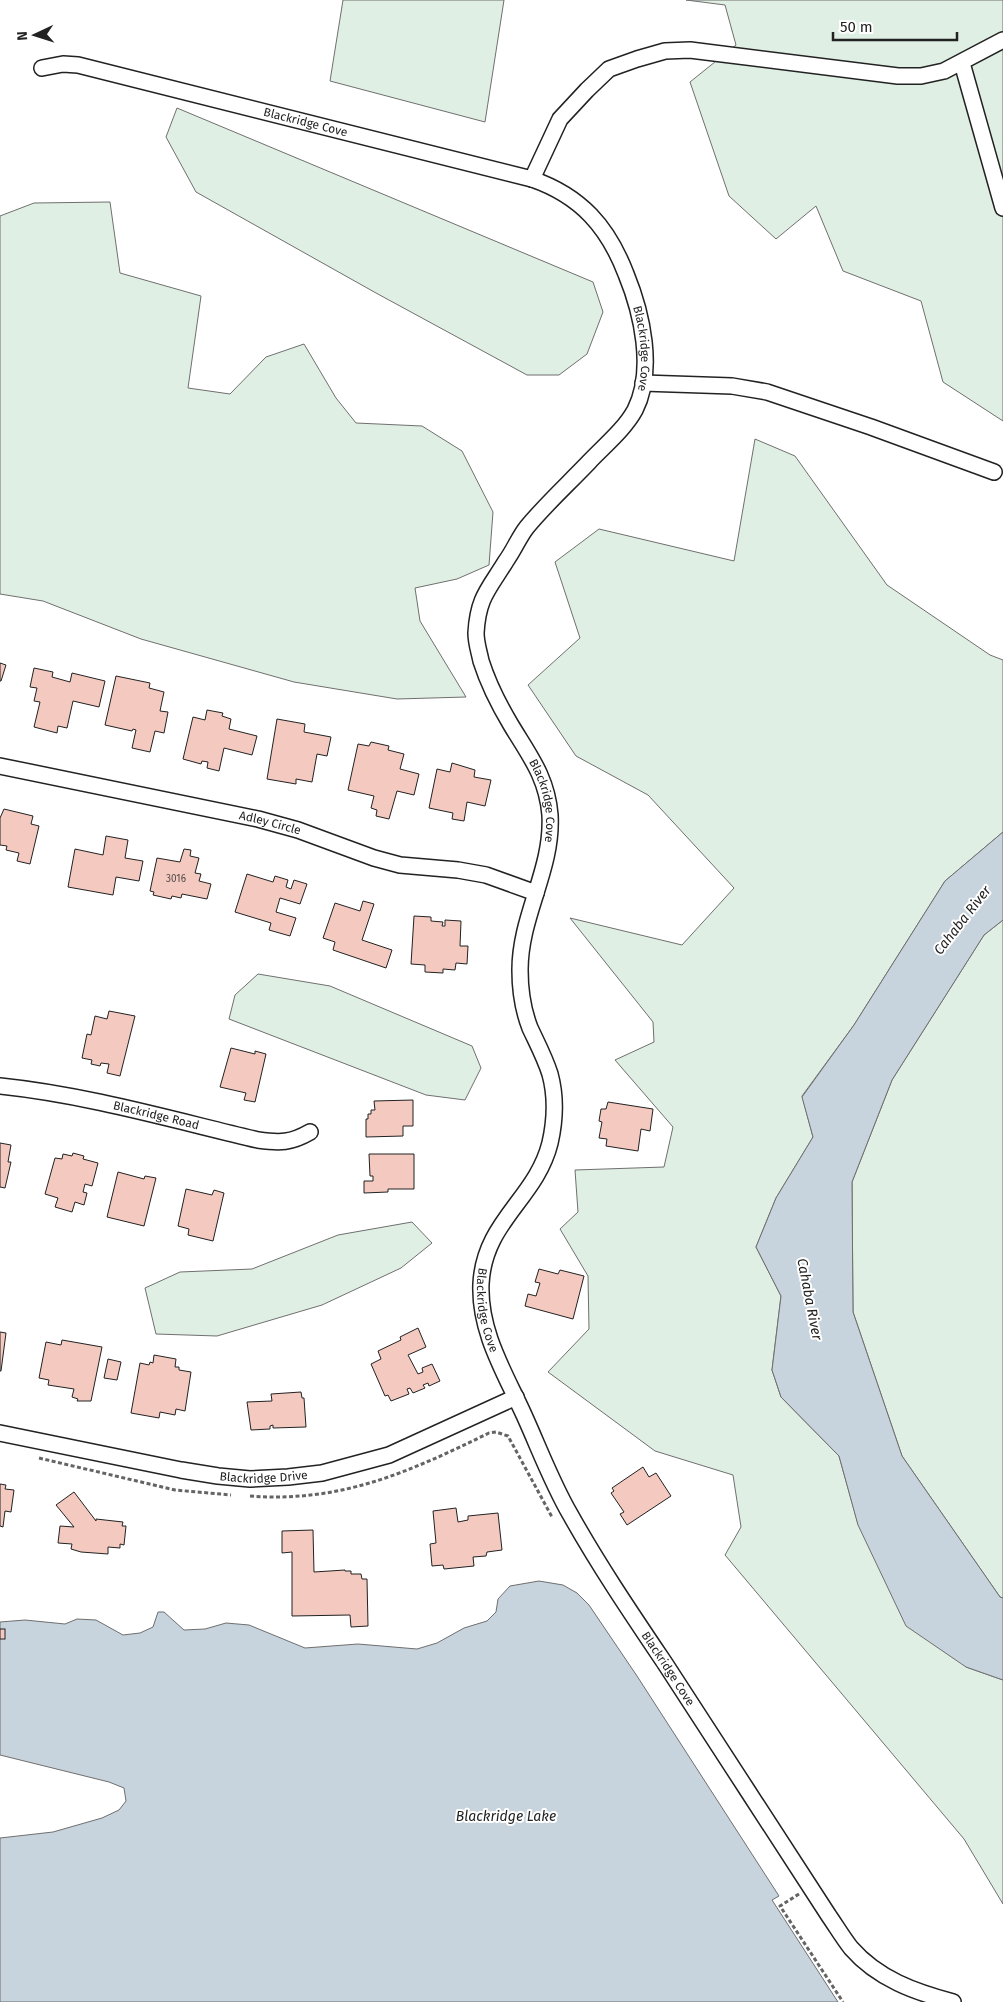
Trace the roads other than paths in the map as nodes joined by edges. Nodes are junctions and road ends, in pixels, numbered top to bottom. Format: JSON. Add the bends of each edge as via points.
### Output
{"nodes":[{"id":1,"x":1003,"y":40,"type":"edge"},
{"id":2,"x":962,"y":63,"type":"junction"},
{"id":3,"x":42,"y":68,"type":"dead end"},
{"id":4,"x":532,"y":179,"type":"junction"},
{"id":5,"x":1003,"y":208,"type":"edge"},
{"id":6,"x":643,"y":383,"type":"junction"},
{"id":7,"x":994,"y":472,"type":"dead end"},
{"id":8,"x":0,"y":766,"type":"edge"},
{"id":9,"x":536,"y":894,"type":"junction"},
{"id":10,"x":0,"y":1086,"type":"edge"},
{"id":11,"x":310,"y":1132,"type":"dead end"},
{"id":12,"x":516,"y":1397,"type":"junction"},
{"id":13,"x":0,"y":1433,"type":"edge"},
{"id":14,"x":953,"y":2002,"type":"edge"}],
"edges":[{"from":1,"to":2,"type":"street"},
{"from":2,"to":4,"type":"street","via":[[920,76],[898,76],[690,50],[665,51],[609,70],[586,90],[560,119]]},
{"from":2,"to":5,"type":"street"},
{"from":3,"to":4,"type":"street","name":"Blackridge Cove","via":[[78,65]]},
{"from":4,"to":6,"type":"street","name":"Blackridge Cove","via":[[552,186],[583,206],[604,231],[621,261],[636,298],[645,341]]},
{"from":6,"to":7,"type":"street","via":[[732,386],[767,392]]},
{"from":6,"to":9,"type":"street","name":"Blackridge Cove","via":[[635,409],[620,430],[524,530],[484,592],[478,616],[475,640],[485,674],[535,762],[547,796],[550,817],[548,858]]},
{"from":8,"to":9,"type":"street","name":"Adley Circle","via":[[258,819],[374,858],[400,865],[486,875]]},
{"from":9,"to":12,"type":"street","name":"Blackridge Cove","via":[[523,937],[522,994],[528,1024],[549,1073],[554,1120],[539,1172],[490,1240],[481,1284],[485,1323],[494,1353]]},
{"from":10,"to":11,"type":"street","name":"Blackridge Road","via":[[31,1089],[258,1140],[280,1143]]},
{"from":12,"to":13,"type":"street","name":"Blackridge Drive","via":[[389,1455],[322,1473],[288,1477],[250,1479],[199,1473]]},
{"from":12,"to":14,"type":"street","name":"Blackridge Cove","via":[[568,1512],[852,1948],[872,1968],[893,1981]]}]}
